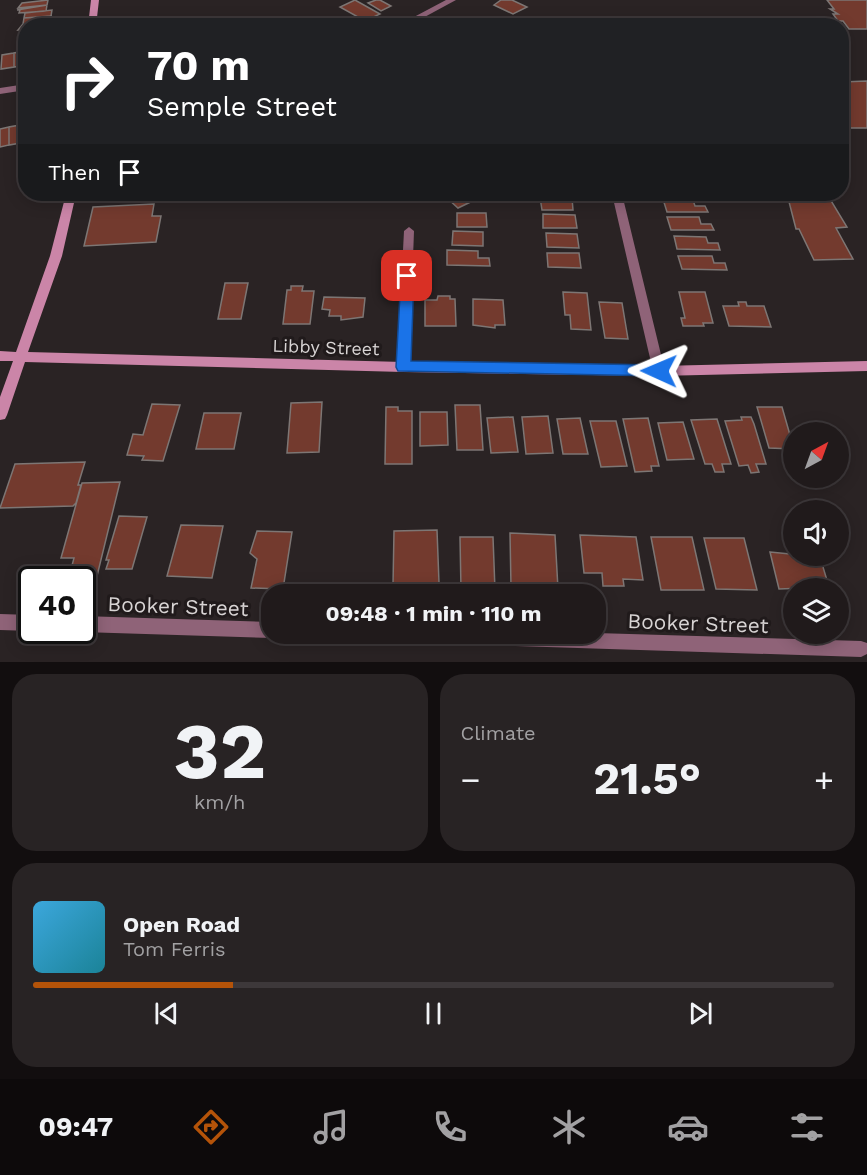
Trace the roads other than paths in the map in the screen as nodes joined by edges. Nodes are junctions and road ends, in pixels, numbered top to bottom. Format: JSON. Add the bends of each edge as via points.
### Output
{"nodes":[{"id":1,"x":95,"y":0,"type":"edge"},
{"id":2,"x":452,"y":0,"type":"edge"},
{"id":3,"x":93,"y":18,"type":"edge"},
{"id":4,"x":417,"y":18,"type":"edge"},
{"id":5,"x":18,"y":88,"type":"edge"},
{"id":6,"x":0,"y":91,"type":"edge"},
{"id":7,"x":69,"y":201,"type":"edge"},
{"id":8,"x":619,"y":201,"type":"edge"},
{"id":9,"x":409,"y":231,"type":"dead end"},
{"id":10,"x":0,"y":356,"type":"edge"},
{"id":11,"x":22,"y":357,"type":"junction"},
{"id":12,"x":867,"y":366,"type":"edge"},
{"id":13,"x":403,"y":367,"type":"junction"},
{"id":14,"x":659,"y":371,"type":"junction"},
{"id":15,"x":0,"y":415,"type":"edge"},
{"id":16,"x":0,"y":622,"type":"edge"},
{"id":17,"x":18,"y":623,"type":"edge"},
{"id":18,"x":96,"y":624,"type":"edge"},
{"id":19,"x":261,"y":630,"type":"edge"},
{"id":20,"x":606,"y":641,"type":"edge"},
{"id":21,"x":861,"y":649,"type":"dead end"}],
"edges":[{"from":1,"to":3,"type":"street"},
{"from":2,"to":4,"type":"street"},
{"from":5,"to":6,"type":"street"},
{"from":7,"to":11,"type":"street","via":[[56,256]]},
{"from":8,"to":14,"type":"street"},
{"from":9,"to":13,"type":"street"},
{"from":10,"to":11,"type":"street","name":"Libby Street"},
{"from":11,"to":13,"type":"street","name":"Libby Street"},
{"from":11,"to":15,"type":"street"},
{"from":12,"to":14,"type":"street","name":"Libby Street"},
{"from":13,"to":14,"type":"street","name":"Libby Street"},
{"from":16,"to":17,"type":"street"},
{"from":18,"to":19,"type":"street","name":"Booker Street"},
{"from":20,"to":21,"type":"street","name":"Booker Street"}]}
